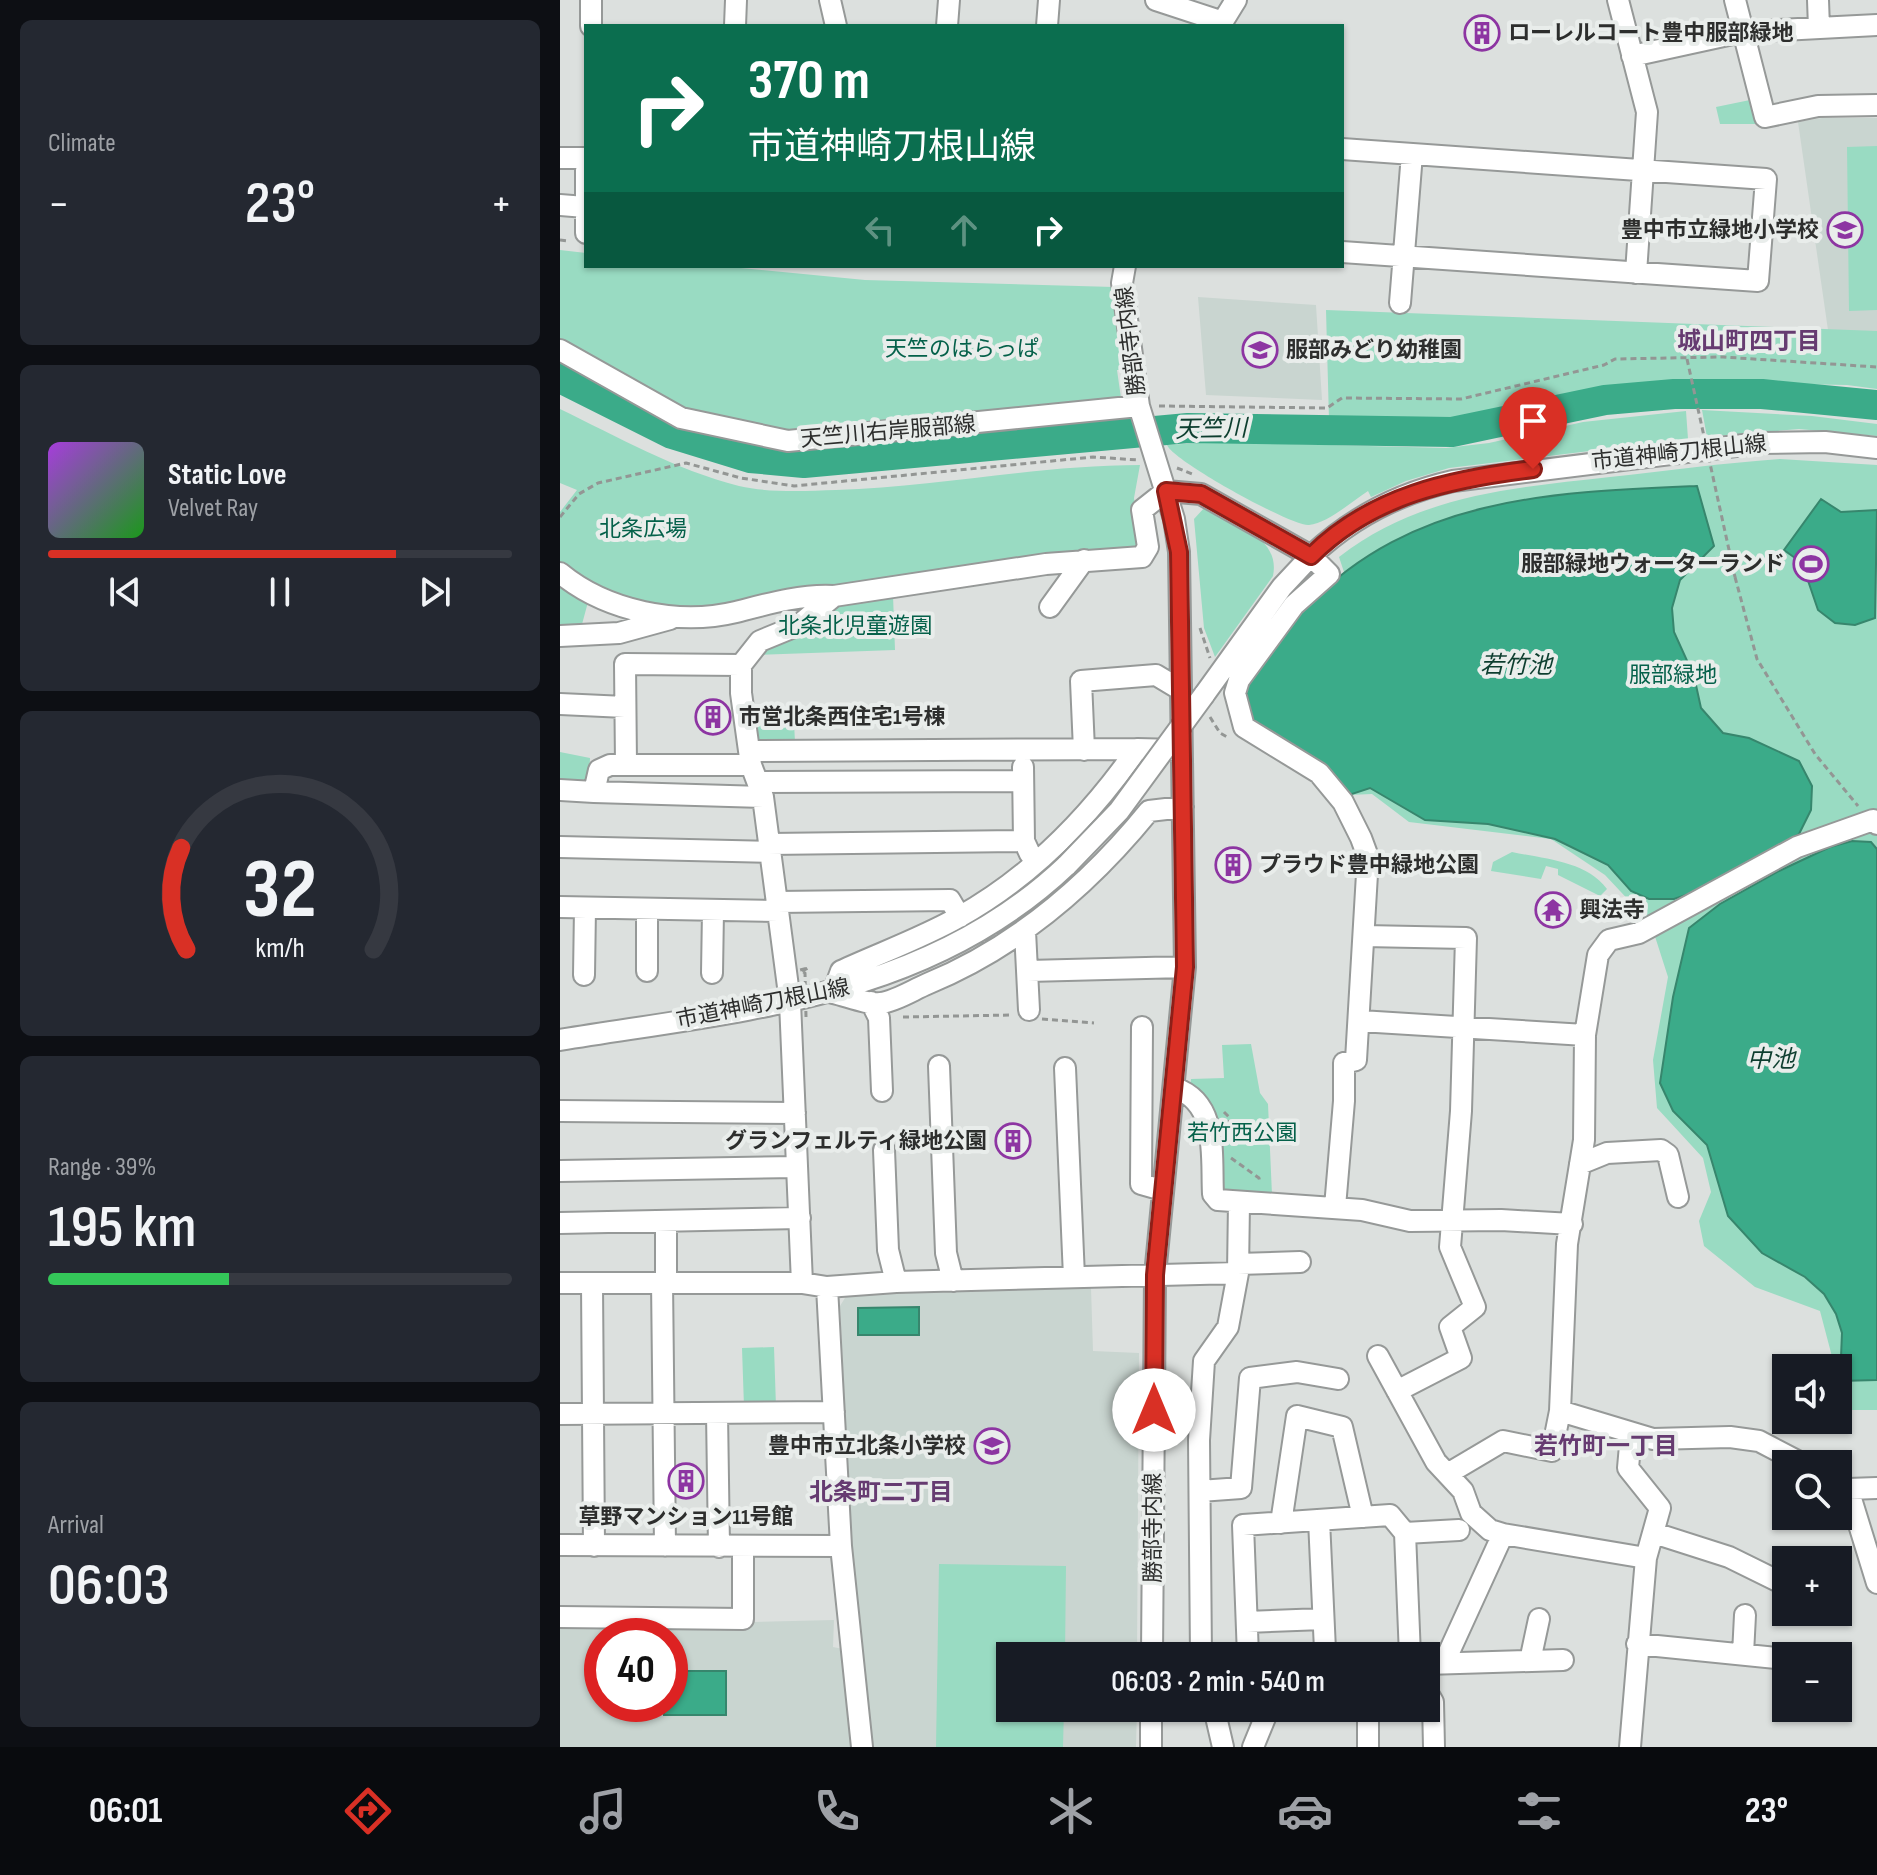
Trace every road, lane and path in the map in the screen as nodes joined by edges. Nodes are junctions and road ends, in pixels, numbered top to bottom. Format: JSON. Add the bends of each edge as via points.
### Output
{"nodes":[{"id":1,"x":591,"y":0,"type":"edge"},
{"id":2,"x":736,"y":0,"type":"edge"},
{"id":3,"x":830,"y":0,"type":"edge"},
{"id":4,"x":949,"y":0,"type":"edge"},
{"id":5,"x":1049,"y":0,"type":"edge"},
{"id":6,"x":1156,"y":0,"type":"edge"},
{"id":7,"x":1236,"y":0,"type":"edge"},
{"id":8,"x":1618,"y":0,"type":"edge"},
{"id":9,"x":1735,"y":0,"type":"edge"},
{"id":10,"x":1818,"y":0,"type":"edge"},
{"id":11,"x":591,"y":24,"type":"edge"},
{"id":12,"x":735,"y":24,"type":"edge"},
{"id":13,"x":836,"y":24,"type":"edge"},
{"id":14,"x":947,"y":24,"type":"edge"},
{"id":15,"x":1047,"y":24,"type":"edge"},
{"id":16,"x":1222,"y":24,"type":"edge"},
{"id":17,"x":1877,"y":25,"type":"edge"},
{"id":18,"x":1819,"y":28,"type":"junction"},
{"id":19,"x":1742,"y":32,"type":"junction"},
{"id":20,"x":1632,"y":56,"type":"junction"},
{"id":21,"x":1877,"y":105,"type":"edge"},
{"id":22,"x":1344,"y":149,"type":"edge"},
{"id":23,"x":1412,"y":154,"type":"junction"},
{"id":24,"x":560,"y":158,"type":"edge"},
{"id":25,"x":584,"y":158,"type":"edge"},
{"id":26,"x":1642,"y":171,"type":"junction"},
{"id":27,"x":560,"y":205,"type":"edge"},
{"id":28,"x":584,"y":207,"type":"edge"},
{"id":29,"x":1344,"y":252,"type":"edge"},
{"id":30,"x":1404,"y":256,"type":"junction"},
{"id":31,"x":1125,"y":268,"type":"edge"},
{"id":32,"x":1636,"y":273,"type":"junction"},
{"id":33,"x":1400,"y":303,"type":"dead end"},
{"id":34,"x":560,"y":350,"type":"edge"},
{"id":35,"x":1687,"y":359,"type":"junction"},
{"id":36,"x":1877,"y":367,"type":"edge"},
{"id":37,"x":1140,"y":411,"type":"junction"},
{"id":38,"x":1877,"y":448,"type":"edge"},
{"id":39,"x":1146,"y":453,"type":"junction"},
{"id":40,"x":1169,"y":465,"type":"dead end"},
{"id":41,"x":1203,"y":478,"type":"dead end"},
{"id":42,"x":1166,"y":491,"type":"junction"},
{"id":43,"x":560,"y":517,"type":"edge"},
{"id":44,"x":1311,"y":556,"type":"junction"},
{"id":45,"x":1084,"y":560,"type":"junction"},
{"id":46,"x":560,"y":573,"type":"edge"},
{"id":47,"x":834,"y":596,"type":"junction"},
{"id":48,"x":1050,"y":607,"type":"dead end"},
{"id":49,"x":734,"y":612,"type":"junction"},
{"id":50,"x":678,"y":617,"type":"junction"},
{"id":51,"x":560,"y":636,"type":"edge"},
{"id":52,"x":760,"y":641,"type":"junction"},
{"id":53,"x":741,"y":665,"type":"junction"},
{"id":54,"x":1181,"y":690,"type":"junction"},
{"id":55,"x":560,"y":704,"type":"edge"},
{"id":56,"x":625,"y":707,"type":"junction"},
{"id":57,"x":1137,"y":749,"type":"junction"},
{"id":58,"x":1084,"y":750,"type":"junction"},
{"id":59,"x":1182,"y":750,"type":"junction"},
{"id":60,"x":1024,"y":751,"type":"junction"},
{"id":61,"x":626,"y":764,"type":"junction"},
{"id":62,"x":756,"y":774,"type":"junction"},
{"id":63,"x":1023,"y":781,"type":"junction"},
{"id":64,"x":560,"y":790,"type":"edge"},
{"id":65,"x":594,"y":792,"type":"junction"},
{"id":66,"x":1183,"y":807,"type":"junction"},
{"id":67,"x":1875,"y":822,"type":"edge"},
{"id":68,"x":1024,"y":841,"type":"junction"},
{"id":69,"x":560,"y":847,"type":"edge"},
{"id":70,"x":770,"y":848,"type":"junction"},
{"id":71,"x":1034,"y":864,"type":"junction"},
{"id":72,"x":778,"y":906,"type":"junction"},
{"id":73,"x":560,"y":907,"type":"edge"},
{"id":74,"x":585,"y":908,"type":"junction"},
{"id":75,"x":647,"y":909,"type":"junction"},
{"id":76,"x":713,"y":911,"type":"junction"},
{"id":77,"x":960,"y":917,"type":"junction"},
{"id":78,"x":1025,"y":931,"type":"junction"},
{"id":79,"x":1364,"y":936,"type":"junction"},
{"id":80,"x":1185,"y":967,"type":"junction"},
{"id":81,"x":808,"y":968,"type":"dead end"},
{"id":82,"x":647,"y":971,"type":"dead end"},
{"id":83,"x":1028,"y":971,"type":"junction"},
{"id":84,"x":712,"y":973,"type":"dead end"},
{"id":85,"x":584,"y":975,"type":"dead end"},
{"id":86,"x":833,"y":993,"type":"junction"},
{"id":87,"x":790,"y":1002,"type":"junction"},
{"id":88,"x":875,"y":1010,"type":"junction"},
{"id":89,"x":1028,"y":1015,"type":"junction"},
{"id":90,"x":806,"y":1017,"type":"dead end"},
{"id":91,"x":1360,"y":1021,"type":"junction"},
{"id":92,"x":1094,"y":1023,"type":"dead end"},
{"id":93,"x":1462,"y":1026,"type":"junction"},
{"id":94,"x":1142,"y":1027,"type":"dead end"},
{"id":95,"x":1585,"y":1035,"type":"junction"},
{"id":96,"x":560,"y":1040,"type":"edge"},
{"id":97,"x":944,"y":1077,"type":"dead end"},
{"id":98,"x":1070,"y":1078,"type":"dead end"},
{"id":99,"x":1175,"y":1088,"type":"junction"},
{"id":100,"x":882,"y":1091,"type":"dead end"},
{"id":101,"x":1200,"y":1105,"type":"junction"},
{"id":102,"x":560,"y":1111,"type":"edge"},
{"id":103,"x":795,"y":1113,"type":"junction"},
{"id":104,"x":884,"y":1150,"type":"dead end"},
{"id":105,"x":1580,"y":1164,"type":"junction"},
{"id":106,"x":797,"y":1167,"type":"junction"},
{"id":107,"x":560,"y":1171,"type":"edge"},
{"id":108,"x":1162,"y":1190,"type":"junction"},
{"id":109,"x":1678,"y":1197,"type":"dead end"},
{"id":110,"x":1239,"y":1202,"type":"junction"},
{"id":111,"x":1260,"y":1203,"type":"junction"},
{"id":112,"x":1335,"y":1207,"type":"junction"},
{"id":113,"x":800,"y":1218,"type":"junction"},
{"id":114,"x":1450,"y":1219,"type":"junction"},
{"id":115,"x":666,"y":1222,"type":"junction"},
{"id":116,"x":560,"y":1223,"type":"edge"},
{"id":117,"x":1572,"y":1224,"type":"junction"},
{"id":118,"x":1300,"y":1262,"type":"dead end"},
{"id":119,"x":1238,"y":1269,"type":"junction"},
{"id":120,"x":1155,"y":1275,"type":"junction"},
{"id":121,"x":1074,"y":1277,"type":"junction"},
{"id":122,"x":664,"y":1281,"type":"junction"},
{"id":123,"x":953,"y":1281,"type":"junction"},
{"id":124,"x":896,"y":1282,"type":"junction"},
{"id":125,"x":560,"y":1283,"type":"edge"},
{"id":126,"x":802,"y":1283,"type":"junction"},
{"id":127,"x":592,"y":1284,"type":"junction"},
{"id":128,"x":827,"y":1287,"type":"junction"},
{"id":129,"x":1378,"y":1356,"type":"dead end"},
{"id":130,"x":1338,"y":1379,"type":"dead end"},
{"id":131,"x":1397,"y":1391,"type":"junction"},
{"id":132,"x":1560,"y":1411,"type":"junction"},
{"id":133,"x":834,"y":1412,"type":"junction"},
{"id":134,"x":665,"y":1413,"type":"junction"},
{"id":135,"x":717,"y":1413,"type":"junction"},
{"id":136,"x":560,"y":1414,"type":"edge"},
{"id":137,"x":595,"y":1414,"type":"junction"},
{"id":138,"x":1631,"y":1434,"type":"junction"},
{"id":139,"x":1776,"y":1450,"type":"edge"},
{"id":140,"x":1449,"y":1473,"type":"junction"},
{"id":141,"x":1852,"y":1487,"type":"edge"},
{"id":142,"x":1877,"y":1488,"type":"edge"},
{"id":143,"x":1200,"y":1491,"type":"junction"},
{"id":144,"x":1852,"y":1512,"type":"edge"},
{"id":145,"x":1363,"y":1517,"type":"junction"},
{"id":146,"x":1319,"y":1520,"type":"junction"},
{"id":147,"x":1281,"y":1523,"type":"junction"},
{"id":148,"x":1459,"y":1530,"type":"dead end"},
{"id":149,"x":1405,"y":1533,"type":"junction"},
{"id":150,"x":1654,"y":1533,"type":"junction"},
{"id":151,"x":1503,"y":1534,"type":"junction"},
{"id":152,"x":560,"y":1545,"type":"edge"},
{"id":153,"x":594,"y":1546,"type":"junction"},
{"id":154,"x":665,"y":1546,"type":"junction"},
{"id":155,"x":841,"y":1546,"type":"junction"},
{"id":156,"x":719,"y":1547,"type":"junction"},
{"id":157,"x":743,"y":1547,"type":"junction"},
{"id":158,"x":1646,"y":1558,"type":"junction"},
{"id":159,"x":1772,"y":1578,"type":"edge"},
{"id":160,"x":1877,"y":1583,"type":"edge"},
{"id":161,"x":1745,"y":1615,"type":"dead end"},
{"id":162,"x":560,"y":1617,"type":"edge"},
{"id":163,"x":1323,"y":1619,"type":"junction"},
{"id":164,"x":1539,"y":1619,"type":"dead end"},
{"id":165,"x":1247,"y":1622,"type":"junction"},
{"id":166,"x":1152,"y":1642,"type":"edge"},
{"id":167,"x":1201,"y":1642,"type":"edge"},
{"id":168,"x":1248,"y":1642,"type":"edge"},
{"id":169,"x":1324,"y":1642,"type":"edge"},
{"id":170,"x":1409,"y":1642,"type":"edge"},
{"id":171,"x":1637,"y":1644,"type":"junction"},
{"id":172,"x":1440,"y":1654,"type":"edge"},
{"id":173,"x":1743,"y":1654,"type":"junction"},
{"id":174,"x":1772,"y":1657,"type":"edge"},
{"id":175,"x":1563,"y":1660,"type":"dead end"},
{"id":176,"x":1530,"y":1661,"type":"junction"},
{"id":177,"x":1440,"y":1664,"type":"edge"},
{"id":178,"x":1151,"y":1722,"type":"edge"},
{"id":179,"x":1217,"y":1722,"type":"edge"},
{"id":180,"x":1263,"y":1722,"type":"edge"},
{"id":181,"x":1368,"y":1722,"type":"edge"},
{"id":182,"x":1433,"y":1722,"type":"edge"},
{"id":183,"x":862,"y":1747,"type":"edge"},
{"id":184,"x":1151,"y":1747,"type":"edge"},
{"id":185,"x":1223,"y":1747,"type":"edge"},
{"id":186,"x":1253,"y":1747,"type":"edge"},
{"id":187,"x":1368,"y":1747,"type":"edge"},
{"id":188,"x":1434,"y":1747,"type":"edge"},
{"id":189,"x":1630,"y":1747,"type":"edge"}],
"edges":[{"from":1,"to":11,"type":"street"},
{"from":2,"to":12,"type":"street"},
{"from":3,"to":13,"type":"street"},
{"from":4,"to":14,"type":"street"},
{"from":5,"to":15,"type":"street"},
{"from":6,"to":16,"type":"street"},
{"from":7,"to":16,"type":"street"},
{"from":8,"to":20,"type":"street"},
{"from":9,"to":19,"type":"street"},
{"from":10,"to":18,"type":"street"},
{"from":17,"to":18,"type":"street"},
{"from":18,"to":19,"type":"street"},
{"from":19,"to":20,"type":"street"},
{"from":19,"to":21,"type":"street","via":[[1765,117],[1818,106]]},
{"from":20,"to":26,"type":"street","via":[[1647,112]]},
{"from":22,"to":23,"type":"street"},
{"from":23,"to":26,"type":"street"},
{"from":23,"to":30,"type":"street"},
{"from":24,"to":25,"type":"street"},
{"from":26,"to":32,"type":"street"},
{"from":26,"to":32,"type":"street","via":[[1766,179],[1758,281]]},
{"from":27,"to":28,"type":"street"},
{"from":29,"to":30,"type":"street"},
{"from":30,"to":32,"type":"street"},
{"from":30,"to":33,"type":"street"},
{"from":31,"to":37,"type":"street","name":"勝部寺内線","via":[[1122,283]]},
{"from":34,"to":37,"type":"street","name":"天竺川右岸服部線","via":[[681,418],[788,441]]},
{"from":35,"to":36,"type":"path"},
{"from":35,"to":37,"type":"path","via":[[1615,359],[1461,399],[1342,398],[1327,408],[1216,404]]},
{"from":35,"to":67,"type":"path","bridge":true,"via":[[1757,659],[1815,754]]},
{"from":37,"to":39,"type":"street","name":"勝部寺内線"},
{"from":38,"to":44,"type":"street","name":"市道神崎刀根山線","via":[[1760,443],[1453,481],[1383,505]]},
{"from":39,"to":42,"type":"street","name":"勝部寺内線"},
{"from":39,"to":43,"type":"path","via":[[794,486],[686,463],[598,483],[579,494]]},
{"from":40,"to":41,"type":"path"},
{"from":42,"to":44,"type":"street","via":[[1201,494]]},
{"from":42,"to":45,"type":"street","via":[[1142,510],[1148,547],[1142,557]]},
{"from":42,"to":54,"type":"street","name":"勝部寺内線","via":[[1179,552]]},
{"from":44,"to":79,"type":"street","via":[[1329,574],[1294,605],[1235,693],[1244,727],[1319,773],[1343,802],[1368,857]]},
{"from":44,"to":86,"type":"street","name":"市道神崎刀根山線","bridge":true,"via":[[1282,587],[1119,811],[1067,865],[1010,911],[952,946],[882,978]]},
{"from":45,"to":47,"type":"street"},
{"from":45,"to":48,"type":"street"},
{"from":46,"to":50,"type":"street","via":[[583,592]]},
{"from":47,"to":49,"type":"street"},
{"from":47,"to":52,"type":"street","via":[[799,625]]},
{"from":49,"to":50,"type":"street"},
{"from":49,"to":52,"type":"street"},
{"from":50,"to":51,"type":"street","via":[[619,633]]},
{"from":52,"to":53,"type":"street"},
{"from":53,"to":56,"type":"street","via":[[625,664]]},
{"from":53,"to":62,"type":"street"},
{"from":54,"to":58,"type":"street","via":[[1156,675],[1081,681]]},
{"from":54,"to":59,"type":"street","name":"勝部寺内線"},
{"from":55,"to":56,"type":"street"},
{"from":56,"to":61,"type":"street"},
{"from":57,"to":58,"type":"street"},
{"from":57,"to":59,"type":"street"},
{"from":57,"to":71,"type":"street","via":[[1107,791]]},
{"from":58,"to":60,"type":"street"},
{"from":59,"to":66,"type":"street","name":"勝部寺内線"},
{"from":60,"to":62,"type":"street"},
{"from":60,"to":63,"type":"street"},
{"from":61,"to":62,"type":"street"},
{"from":61,"to":65,"type":"street","via":[[599,770]]},
{"from":62,"to":63,"type":"street"},
{"from":62,"to":65,"type":"street"},
{"from":62,"to":70,"type":"street"},
{"from":63,"to":68,"type":"street"},
{"from":64,"to":65,"type":"street"},
{"from":66,"to":78,"type":"street","via":[[1149,811],[1114,853]]},
{"from":66,"to":80,"type":"street","name":"勝部寺内線"},
{"from":67,"to":95,"type":"street","via":[[1797,847],[1639,933],[1609,940],[1598,955]]},
{"from":68,"to":70,"type":"street"},
{"from":68,"to":71,"type":"street"},
{"from":69,"to":70,"type":"street"},
{"from":70,"to":72,"type":"street"},
{"from":71,"to":77,"type":"street"},
{"from":72,"to":76,"type":"street"},
{"from":72,"to":77,"type":"street","via":[[950,900]]},
{"from":72,"to":87,"type":"street"},
{"from":73,"to":74,"type":"street"},
{"from":74,"to":75,"type":"street"},
{"from":74,"to":85,"type":"street"},
{"from":75,"to":76,"type":"street"},
{"from":75,"to":82,"type":"street"},
{"from":76,"to":84,"type":"street"},
{"from":77,"to":86,"type":"street","via":[[841,971]]},
{"from":78,"to":83,"type":"street"},
{"from":78,"to":88,"type":"street","via":[[957,972]]},
{"from":79,"to":91,"type":"street"},
{"from":79,"to":93,"type":"street","via":[[1466,938]]},
{"from":80,"to":83,"type":"street"},
{"from":80,"to":99,"type":"street","name":"勝部寺内線"},
{"from":81,"to":90,"type":"path","bridge":true,"via":[[800,970],[805,973]]},
{"from":83,"to":89,"type":"street"},
{"from":86,"to":87,"type":"street","name":"市道神崎刀根山線"},
{"from":86,"to":88,"type":"street"},
{"from":87,"to":96,"type":"street","name":"市道神崎刀根山線"},
{"from":87,"to":103,"type":"street"},
{"from":88,"to":89,"type":"path"},
{"from":88,"to":100,"type":"street"},
{"from":89,"to":92,"type":"path"},
{"from":91,"to":93,"type":"street"},
{"from":91,"to":112,"type":"street","via":[[1356,1060],[1344,1063]]},
{"from":93,"to":95,"type":"street"},
{"from":93,"to":114,"type":"street","via":[[1461,1111]]},
{"from":94,"to":108,"type":"street","via":[[1141,1184]]},
{"from":95,"to":105,"type":"street"},
{"from":97,"to":123,"type":"street","via":[[951,1179],[946,1253]]},
{"from":98,"to":121,"type":"street","via":[[1077,1187]]},
{"from":99,"to":101,"type":"street"},
{"from":99,"to":108,"type":"street","name":"勝部寺内線"},
{"from":101,"to":110,"type":"street","via":[[1208,1118],[1213,1194],[1218,1200]]},
{"from":101,"to":111,"type":"path","via":[[1212,1098],[1229,1117],[1231,1158],[1259,1178]]},
{"from":102,"to":103,"type":"street"},
{"from":103,"to":106,"type":"street"},
{"from":104,"to":124,"type":"street","via":[[888,1250]]},
{"from":105,"to":109,"type":"street","via":[[1607,1153],[1661,1150],[1668,1155]]},
{"from":105,"to":117,"type":"street"},
{"from":106,"to":107,"type":"street"},
{"from":106,"to":113,"type":"street"},
{"from":108,"to":120,"type":"street","name":"勝部寺内線"},
{"from":110,"to":111,"type":"street"},
{"from":110,"to":119,"type":"street"},
{"from":111,"to":112,"type":"street"},
{"from":112,"to":114,"type":"street","via":[[1410,1221]]},
{"from":113,"to":115,"type":"street"},
{"from":113,"to":126,"type":"street"},
{"from":114,"to":117,"type":"street"},
{"from":114,"to":131,"type":"street","via":[[1450,1247],[1475,1307],[1450,1327],[1461,1358]]},
{"from":115,"to":116,"type":"street"},
{"from":115,"to":122,"type":"street"},
{"from":117,"to":132,"type":"street"},
{"from":118,"to":119,"type":"street"},
{"from":119,"to":120,"type":"street"},
{"from":119,"to":143,"type":"street","via":[[1228,1327],[1204,1361]]},
{"from":120,"to":121,"type":"street"},
{"from":120,"to":166,"type":"street","name":"勝部寺内線"},
{"from":121,"to":123,"type":"street"},
{"from":122,"to":126,"type":"street"},
{"from":122,"to":127,"type":"street"},
{"from":122,"to":134,"type":"street"},
{"from":123,"to":124,"type":"street"},
{"from":124,"to":128,"type":"street"},
{"from":125,"to":127,"type":"street"},
{"from":126,"to":128,"type":"street"},
{"from":127,"to":137,"type":"street"},
{"from":128,"to":133,"type":"street"},
{"from":129,"to":131,"type":"street"},
{"from":130,"to":143,"type":"street","via":[[1297,1372],[1250,1378],[1241,1488]]},
{"from":131,"to":140,"type":"street","via":[[1436,1462]]},
{"from":132,"to":138,"type":"street"},
{"from":132,"to":140,"type":"street","via":[[1552,1451],[1503,1441]]},
{"from":133,"to":135,"type":"street"},
{"from":133,"to":155,"type":"street"},
{"from":134,"to":135,"type":"street"},
{"from":134,"to":137,"type":"street"},
{"from":134,"to":154,"type":"street"},
{"from":135,"to":156,"type":"street"},
{"from":136,"to":137,"type":"street"},
{"from":137,"to":153,"type":"street"},
{"from":138,"to":139,"type":"street","via":[[1653,1439],[1730,1437],[1759,1441]]},
{"from":138,"to":150,"type":"street","via":[[1628,1468],[1660,1508]]},
{"from":140,"to":151,"type":"street","via":[[1471,1513]]},
{"from":141,"to":142,"type":"street"},
{"from":143,"to":167,"type":"street"},
{"from":144,"to":160,"type":"street"},
{"from":145,"to":146,"type":"street"},
{"from":145,"to":147,"type":"street","via":[[1342,1427],[1297,1416]]},
{"from":145,"to":149,"type":"street","via":[[1390,1515]]},
{"from":146,"to":147,"type":"street"},
{"from":146,"to":163,"type":"street"},
{"from":147,"to":165,"type":"street","via":[[1243,1525]]},
{"from":148,"to":149,"type":"street"},
{"from":149,"to":170,"type":"street"},
{"from":150,"to":158,"type":"street"},
{"from":150,"to":159,"type":"street","via":[[1729,1557]]},
{"from":151,"to":158,"type":"street"},
{"from":151,"to":172,"type":"street"},
{"from":152,"to":153,"type":"street"},
{"from":153,"to":154,"type":"street"},
{"from":154,"to":156,"type":"street"},
{"from":155,"to":157,"type":"street"},
{"from":155,"to":183,"type":"street"},
{"from":156,"to":157,"type":"street"},
{"from":157,"to":162,"type":"street","via":[[743,1619]]},
{"from":158,"to":171,"type":"street"},
{"from":161,"to":173,"type":"street"},
{"from":163,"to":165,"type":"street"},
{"from":163,"to":169,"type":"street"},
{"from":164,"to":176,"type":"street"},
{"from":165,"to":168,"type":"street"},
{"from":171,"to":173,"type":"street"},
{"from":171,"to":189,"type":"street"},
{"from":173,"to":174,"type":"street"},
{"from":175,"to":176,"type":"street"},
{"from":176,"to":177,"type":"street"},
{"from":178,"to":184,"type":"street"},
{"from":179,"to":185,"type":"street"},
{"from":180,"to":186,"type":"street"},
{"from":181,"to":187,"type":"street"},
{"from":182,"to":188,"type":"street"}]}
